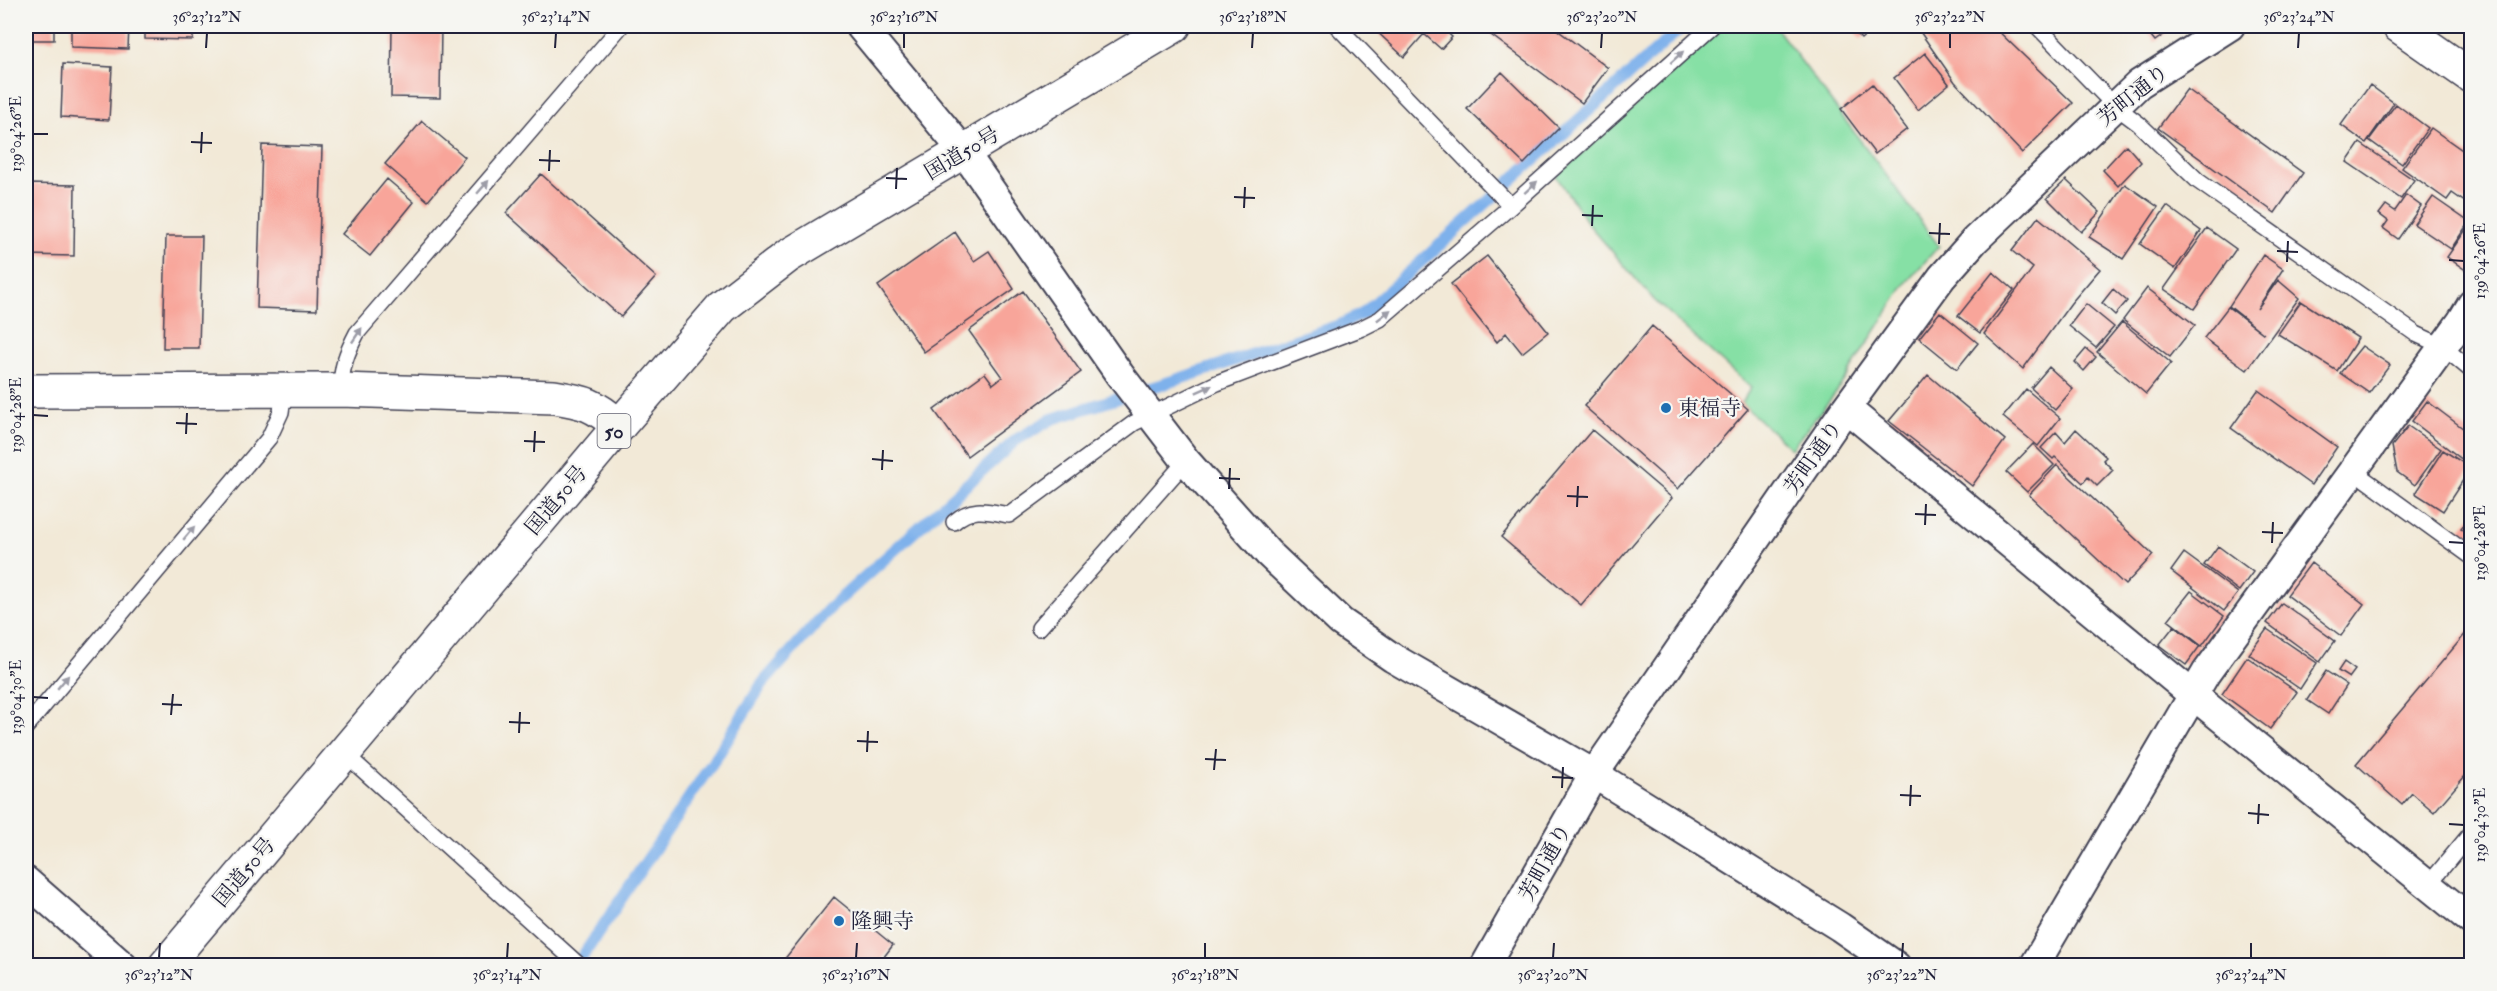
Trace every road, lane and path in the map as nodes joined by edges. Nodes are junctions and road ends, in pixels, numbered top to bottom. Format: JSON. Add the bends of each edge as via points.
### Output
{"nodes":[{"id":1,"x":621,"y":26,"type":"edge"},
{"id":2,"x":860,"y":26,"type":"edge"},
{"id":3,"x":1174,"y":26,"type":"edge"},
{"id":4,"x":1337,"y":26,"type":"edge"},
{"id":5,"x":1712,"y":26,"type":"edge"},
{"id":6,"x":2037,"y":26,"type":"edge"},
{"id":7,"x":2230,"y":26,"type":"edge"},
{"id":8,"x":2399,"y":26,"type":"edge"},
{"id":9,"x":2472,"y":77,"type":"edge"},
{"id":10,"x":2115,"y":106,"type":"junction"},
{"id":11,"x":964,"y":152,"type":"junction"},
{"id":12,"x":1510,"y":204,"type":"junction"},
{"id":13,"x":2472,"y":304,"type":"edge"},
{"id":14,"x":2442,"y":346,"type":"junction"},
{"id":15,"x":2472,"y":371,"type":"edge"},
{"id":16,"x":284,"y":390,"type":"junction"},
{"id":17,"x":341,"y":390,"type":"junction"},
{"id":18,"x":26,"y":392,"type":"edge"},
{"id":19,"x":1846,"y":408,"type":"junction"},
{"id":20,"x":1152,"y":416,"type":"junction"},
{"id":21,"x":619,"y":426,"type":"junction"},
{"id":22,"x":1186,"y":461,"type":"junction"},
{"id":23,"x":2352,"y":470,"type":"junction"},
{"id":24,"x":954,"y":522,"type":"dead end"},
{"id":25,"x":2472,"y":557,"type":"edge"},
{"id":26,"x":1039,"y":628,"type":"dead end"},
{"id":27,"x":2193,"y":695,"type":"junction"},
{"id":28,"x":26,"y":727,"type":"edge"},
{"id":29,"x":344,"y":753,"type":"junction"},
{"id":30,"x":1594,"y":774,"type":"junction"},
{"id":31,"x":2472,"y":832,"type":"edge"},
{"id":32,"x":26,"y":881,"type":"edge"},
{"id":33,"x":2428,"y":885,"type":"junction"},
{"id":34,"x":2472,"y":921,"type":"edge"},
{"id":35,"x":123,"y":966,"type":"edge"},
{"id":36,"x":165,"y":966,"type":"edge"},
{"id":37,"x":580,"y":966,"type":"edge"},
{"id":38,"x":1485,"y":966,"type":"edge"},
{"id":39,"x":1896,"y":966,"type":"edge"},
{"id":40,"x":2034,"y":966,"type":"edge"}],
"edges":[{"from":17,"to":1,"type":"lane","one_way":true,"via":[[346,354],[357,333]]},
{"from":2,"to":11,"type":"street"},
{"from":3,"to":11,"type":"main road","name":"国道50号","number":"50"},
{"from":4,"to":12,"type":"lane"},
{"from":12,"to":5,"type":"lane","one_way":true},
{"from":6,"to":10,"type":"lane"},
{"from":7,"to":10,"type":"street","name":"芳町通り","via":[[2139,84]]},
{"from":8,"to":9,"type":"main road"},
{"from":10,"to":14,"type":"lane","via":[[2198,181],[2416,334]]},
{"from":10,"to":19,"type":"street","name":"芳町通り","via":[[1975,240],[1942,277]]},
{"from":11,"to":20,"type":"street"},
{"from":11,"to":21,"type":"main road","name":"国道50号","number":"50","via":[[788,256],[752,282],[722,307]]},
{"from":20,"to":12,"type":"lane","one_way":true,"via":[[1169,404],[1217,383],[1380,319]]},
{"from":13,"to":14,"type":"street"},
{"from":14,"to":15,"type":"lane"},
{"from":14,"to":23,"type":"street"},
{"from":16,"to":17,"type":"main road"},
{"from":16,"to":18,"type":"main road"},
{"from":28,"to":16,"type":"lane","one_way":true,"via":[[269,438],[281,412]]},
{"from":17,"to":21,"type":"main road","via":[[554,397],[584,402]]},
{"from":19,"to":27,"type":"street"},
{"from":19,"to":30,"type":"street","name":"芳町通り"},
{"from":20,"to":22,"type":"street"},
{"from":20,"to":24,"type":"lane","via":[[1134,423],[1009,515],[965,513]]},
{"from":21,"to":29,"type":"main road","name":"国道50号","number":"50"},
{"from":22,"to":26,"type":"lane"},
{"from":22,"to":30,"type":"street","via":[[1268,553],[1341,622],[1393,658]]},
{"from":23,"to":25,"type":"lane"},
{"from":23,"to":27,"type":"street"},
{"from":27,"to":33,"type":"street"},
{"from":27,"to":40,"type":"street"},
{"from":29,"to":36,"type":"main road","name":"国道50号","number":"50"},
{"from":29,"to":37,"type":"lane"},
{"from":30,"to":38,"type":"street","name":"芳町通り"},
{"from":30,"to":39,"type":"street"},
{"from":31,"to":33,"type":"lane"},
{"from":32,"to":35,"type":"street"},
{"from":33,"to":34,"type":"street"}]}
